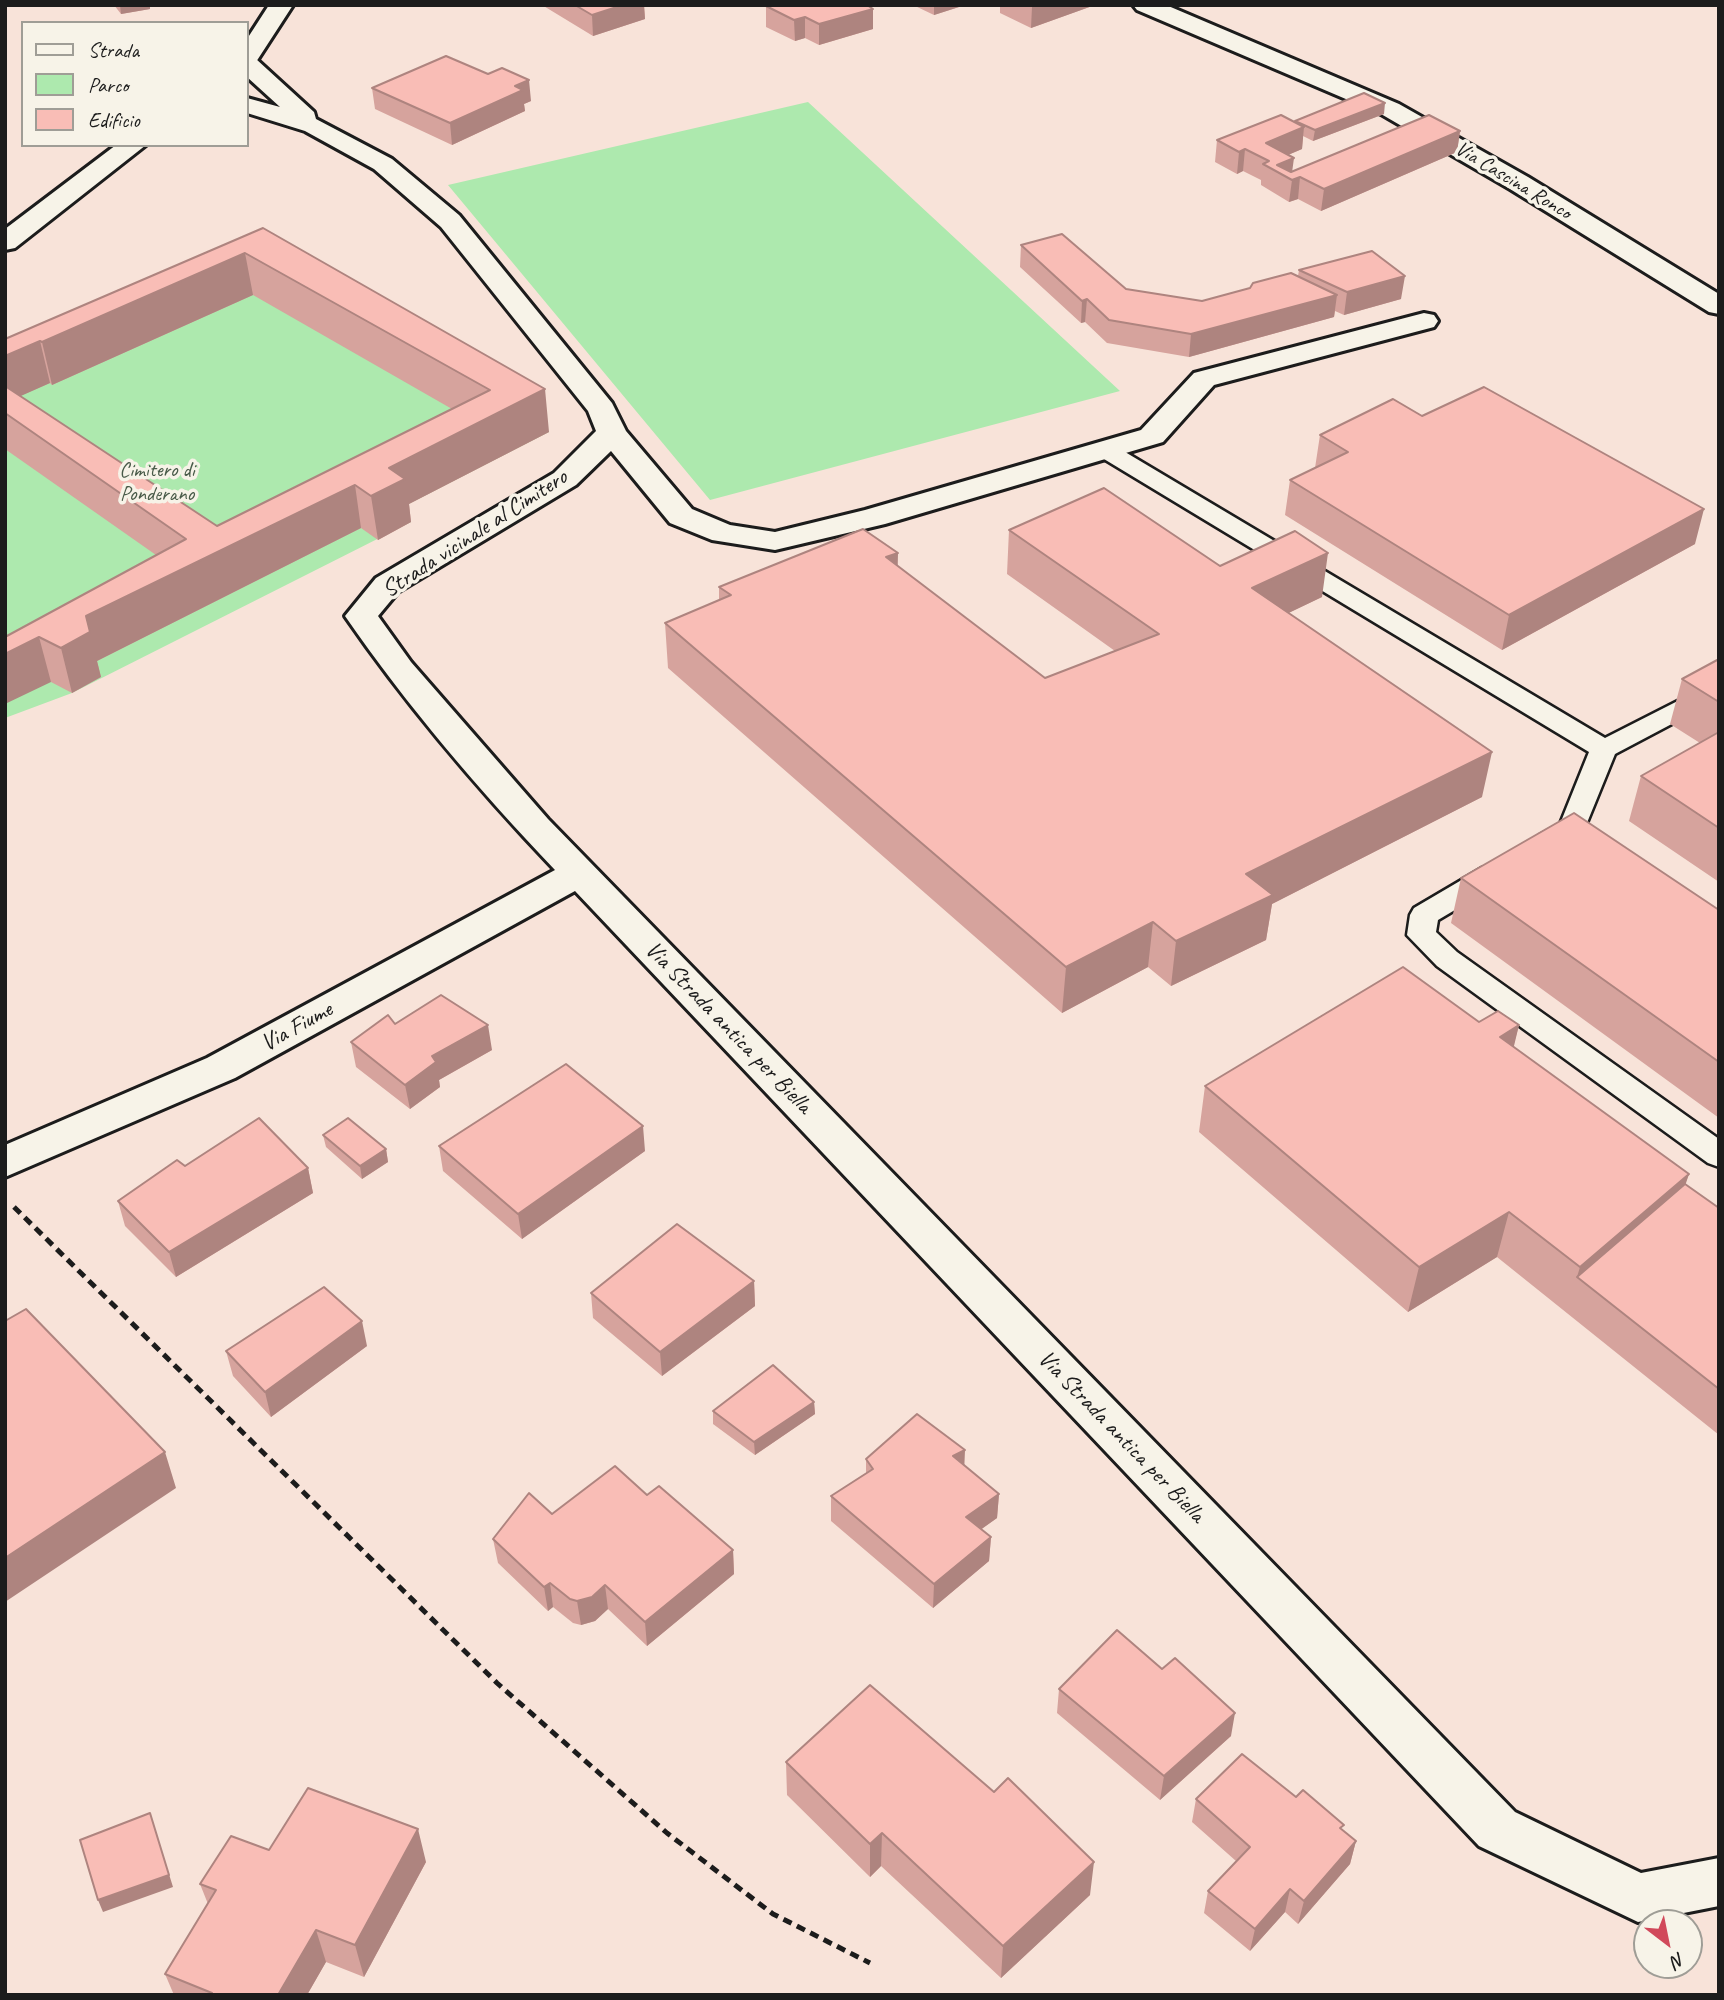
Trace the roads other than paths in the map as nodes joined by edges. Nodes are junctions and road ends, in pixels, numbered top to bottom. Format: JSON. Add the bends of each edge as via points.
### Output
{"nodes":[{"id":1,"x":281,"y":5,"type":"edge"},
{"id":2,"x":1145,"y":5,"type":"edge"},
{"id":3,"x":248,"y":55,"type":"edge"},
{"id":4,"x":248,"y":65,"type":"edge"},
{"id":5,"x":248,"y":105,"type":"edge"},
{"id":6,"x":314,"y":126,"type":"junction"},
{"id":7,"x":131,"y":147,"type":"edge"},
{"id":8,"x":5,"y":242,"type":"edge"},
{"id":9,"x":1719,"y":306,"type":"edge"},
{"id":10,"x":1424,"y":321,"type":"dead end"},
{"id":11,"x":612,"y":433,"type":"junction"},
{"id":12,"x":1108,"y":451,"type":"junction"},
{"id":13,"x":1719,"y":688,"type":"edge"},
{"id":14,"x":1604,"y":748,"type":"junction"},
{"id":15,"x":579,"y":873,"type":"junction"},
{"id":16,"x":1719,"y":1155,"type":"edge"},
{"id":17,"x":5,"y":1162,"type":"edge"},
{"id":18,"x":1719,"y":1882,"type":"edge"}],
"edges":[{"from":1,"to":3,"type":"street"},
{"from":2,"to":9,"type":"street","name":"Via Cascina Ronco","via":[[1390,109]]},
{"from":4,"to":6,"type":"street"},
{"from":5,"to":6,"type":"street"},
{"from":6,"to":11,"type":"street","via":[[383,164],[450,221],[602,409]]},
{"from":7,"to":8,"type":"street"},
{"from":10,"to":12,"type":"street","via":[[1205,379],[1152,436]]},
{"from":11,"to":12,"type":"street","via":[[681,516],[723,533],[775,541]]},
{"from":11,"to":15,"type":"street","name":"Strada vicinale al Cimitero","via":[[565,479],[387,585],[360,615],[399,669]]},
{"from":12,"to":14,"type":"lane"},
{"from":13,"to":14,"type":"lane"},
{"from":14,"to":16,"type":"lane","via":[[1583,837],[1521,859],[1424,915],[1421,935],[1447,959]]},
{"from":15,"to":17,"type":"street","name":"Via Fiume","via":[[221,1068]]},
{"from":15,"to":18,"type":"street","name":"Via Strada antica per Biella","via":[[1497,1829],[1638,1898]]}]}
